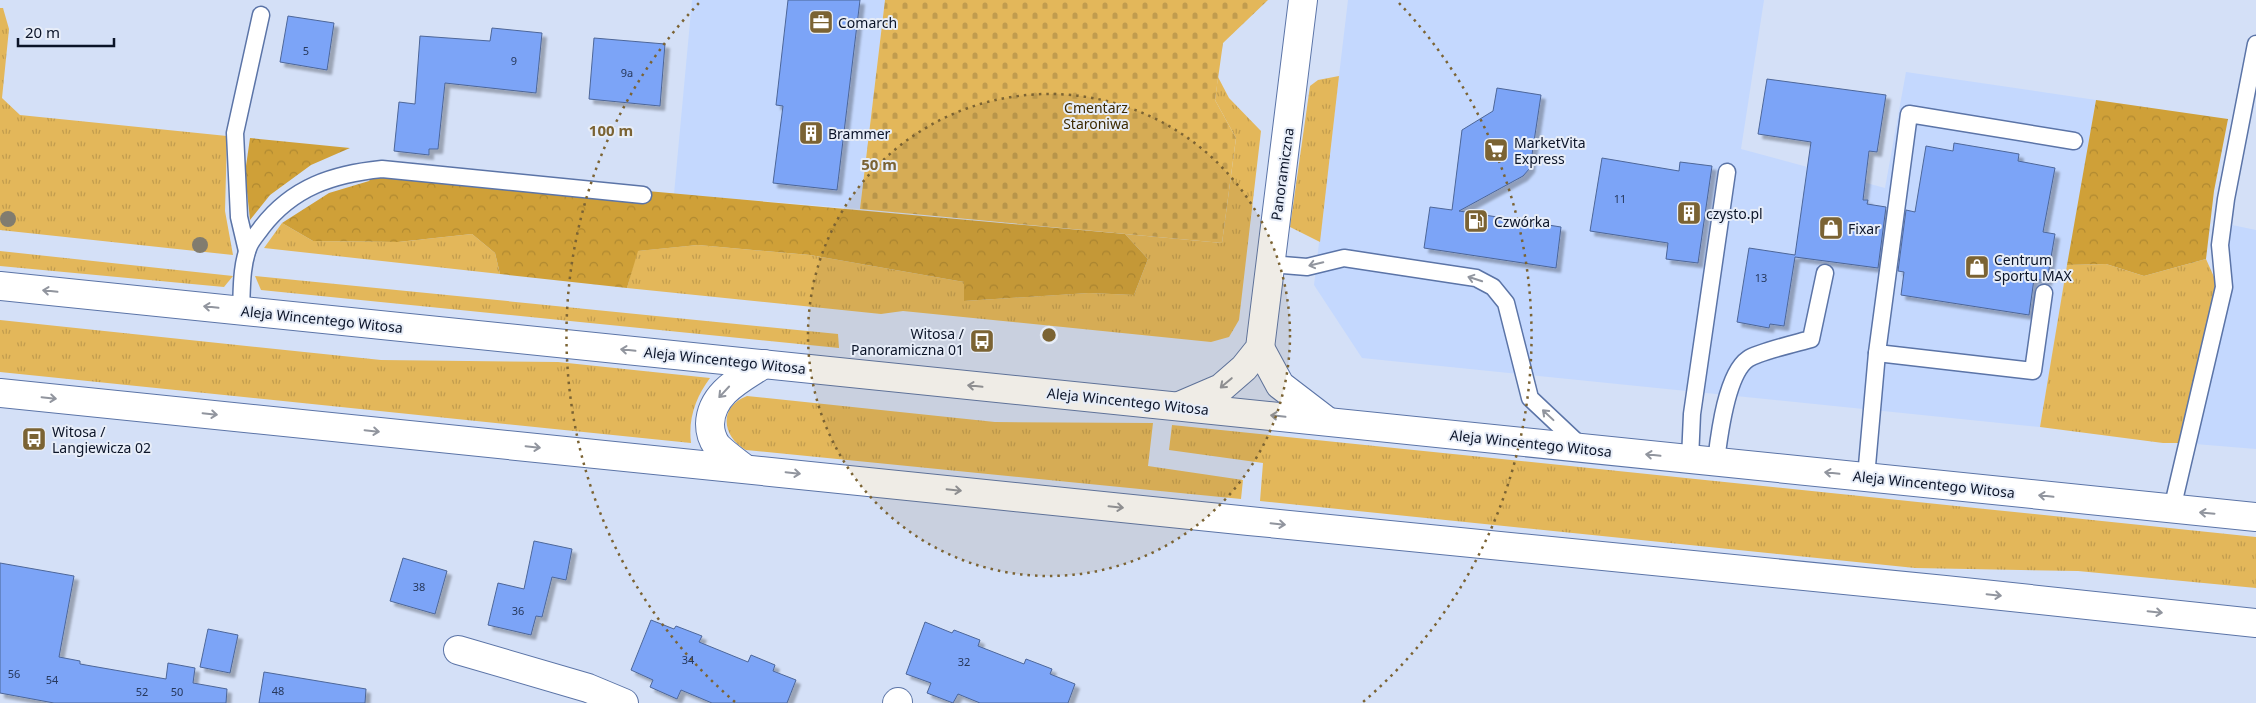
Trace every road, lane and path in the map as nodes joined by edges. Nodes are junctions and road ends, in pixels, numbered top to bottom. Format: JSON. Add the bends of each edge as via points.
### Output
{"nodes":[{"id":1,"x":1303,"y":0,"type":"edge"},
{"id":2,"x":261,"y":15,"type":"dead end"},
{"id":3,"x":2256,"y":44,"type":"edge"},
{"id":4,"x":2074,"y":141,"type":"dead end"},
{"id":5,"x":1727,"y":172,"type":"dead end"},
{"id":6,"x":643,"y":195,"type":"dead end"},
{"id":7,"x":247,"y":251,"type":"junction"},
{"id":8,"x":1270,"y":264,"type":"junction"},
{"id":9,"x":1825,"y":273,"type":"dead end"},
{"id":10,"x":0,"y":286,"type":"edge"},
{"id":11,"x":2044,"y":292,"type":"dead end"},
{"id":12,"x":241,"y":310,"type":"junction"},
{"id":13,"x":1260,"y":348,"type":"junction"},
{"id":14,"x":1876,"y":353,"type":"junction"},
{"id":15,"x":764,"y":364,"type":"junction"},
{"id":16,"x":0,"y":393,"type":"edge"},
{"id":17,"x":1179,"y":406,"type":"junction"},
{"id":18,"x":1327,"y":422,"type":"junction"},
{"id":19,"x":1583,"y":448,"type":"junction"},
{"id":20,"x":1703,"y":460,"type":"junction"},
{"id":21,"x":744,"y":468,"type":"junction"},
{"id":22,"x":1866,"y":476,"type":"junction"},
{"id":23,"x":2172,"y":509,"type":"junction"},
{"id":24,"x":2252,"y":515,"type":"edge"},
{"id":25,"x":2256,"y":623,"type":"edge"},
{"id":26,"x":458,"y":650,"type":"dead end"},
{"id":27,"x":624,"y":703,"type":"edge"}],
"edges":[{"from":1,"to":8,"type":"main road","name":"Panoramiczna"},
{"from":2,"to":7,"type":"lane","via":[[235,133],[238,218]]},
{"from":3,"to":23,"type":"lane","via":[[2226,198],[2220,246],[2224,287]]},
{"from":4,"to":14,"type":"lane","via":[[1909,114]]},
{"from":5,"to":20,"type":"lane","via":[[1692,414]]},
{"from":6,"to":7,"type":"lane","via":[[382,169],[350,172],[310,186],[271,215]]},
{"from":7,"to":12,"type":"lane"},
{"from":8,"to":13,"type":"main road","name":"Panoramiczna"},
{"from":19,"to":8,"type":"lane","one_way":true,"via":[[1530,398],[1506,303],[1493,288],[1476,278],[1344,258],[1307,266]]},
{"from":9,"to":20,"type":"lane","via":[[1811,339],[1747,359],[1732,381],[1722,417]]},
{"from":12,"to":10,"type":"main road","name":"Aleja Wincentego Witosa","one_way":true},
{"from":11,"to":14,"type":"lane","via":[[2033,371]]},
{"from":15,"to":12,"type":"main road","name":"Aleja Wincentego Witosa","one_way":true},
{"from":13,"to":17,"type":"main road","one_way":true,"via":[[1244,368],[1221,388]]},
{"from":13,"to":18,"type":"main road","via":[[1280,385]]},
{"from":14,"to":22,"type":"lane"},
{"from":17,"to":15,"type":"main road","name":"Aleja Wincentego Witosa","one_way":true},
{"from":15,"to":21,"type":"main road","one_way":true,"via":[[728,387],[716,400],[710,415],[710,432],[716,444]]},
{"from":16,"to":21,"type":"main road","one_way":true},
{"from":18,"to":17,"type":"main road","name":"Aleja Wincentego Witosa","one_way":true},
{"from":18,"to":19,"type":"main road","name":"Aleja Wincentego Witosa"},
{"from":20,"to":19,"type":"main road","name":"Aleja Wincentego Witosa","one_way":true},
{"from":22,"to":20,"type":"main road","name":"Aleja Wincentego Witosa","one_way":true},
{"from":21,"to":25,"type":"main road","one_way":true},
{"from":23,"to":22,"type":"main road","name":"Aleja Wincentego Witosa","one_way":true},
{"from":24,"to":23,"type":"main road","name":"Aleja Wincentego Witosa","one_way":true},
{"from":26,"to":27,"type":"main road","via":[[588,688]]}]}
